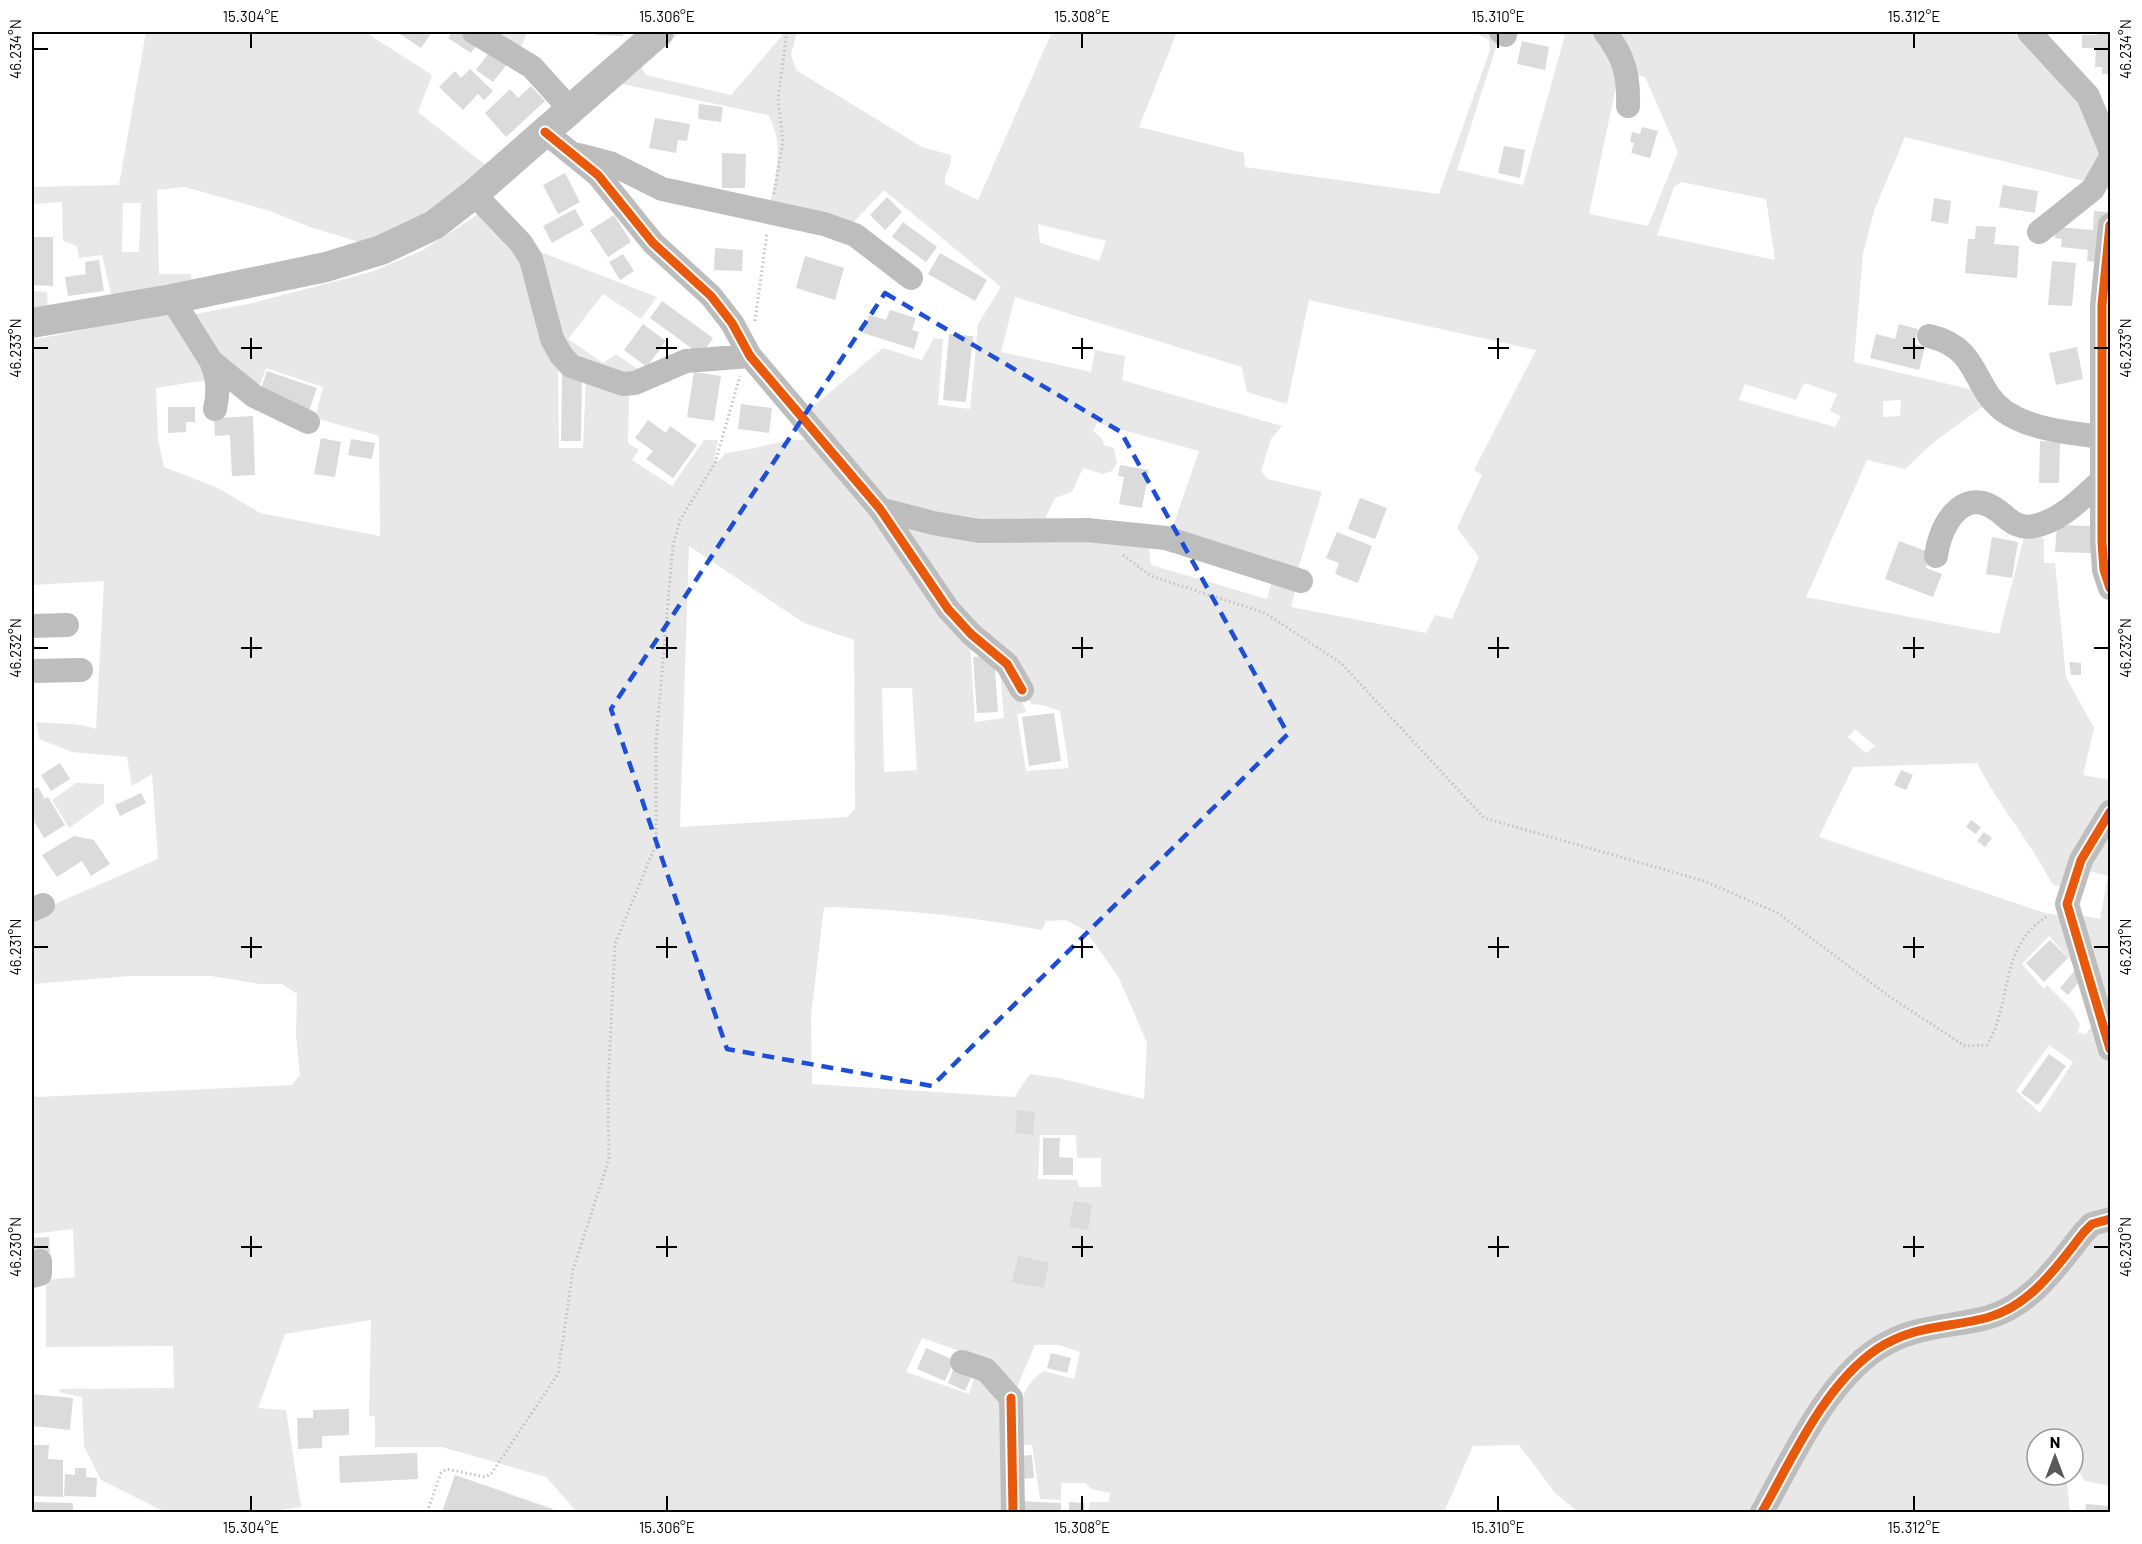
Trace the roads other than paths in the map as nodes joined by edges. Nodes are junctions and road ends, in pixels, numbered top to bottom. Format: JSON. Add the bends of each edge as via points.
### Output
{"nodes":[{"id":1,"x":474,"y":32,"type":"edge"},
{"id":2,"x":659,"y":32,"type":"edge"},
{"id":3,"x":1605,"y":32,"type":"edge"},
{"id":4,"x":2029,"y":32,"type":"edge"},
{"id":5,"x":1628,"y":105,"type":"dead end"},
{"id":6,"x":570,"y":109,"type":"junction"},
{"id":7,"x":545,"y":132,"type":"junction"},
{"id":8,"x":2110,"y":149,"type":"edge"},
{"id":9,"x":568,"y":152,"type":"junction"},
{"id":10,"x":2110,"y":159,"type":"edge"},
{"id":11,"x":474,"y":194,"type":"junction"},
{"id":12,"x":2110,"y":225,"type":"edge"},
{"id":13,"x":2039,"y":232,"type":"dead end"},
{"id":14,"x":911,"y":278,"type":"dead end"},
{"id":15,"x":172,"y":299,"type":"junction"},
{"id":16,"x":32,"y":323,"type":"edge"},
{"id":17,"x":1929,"y":336,"type":"dead end"},
{"id":18,"x":750,"y":357,"type":"junction"},
{"id":19,"x":211,"y":361,"type":"junction"},
{"id":20,"x":215,"y":409,"type":"dead end"},
{"id":21,"x":308,"y":422,"type":"dead end"},
{"id":22,"x":2106,"y":438,"type":"edge"},
{"id":23,"x":2102,"y":480,"type":"junction"},
{"id":24,"x":880,"y":509,"type":"junction"},
{"id":25,"x":1936,"y":556,"type":"dead end"},
{"id":26,"x":1301,"y":580,"type":"dead end"},
{"id":27,"x":2110,"y":588,"type":"edge"},
{"id":28,"x":67,"y":625,"type":"dead end"},
{"id":29,"x":32,"y":626,"type":"edge"},
{"id":30,"x":81,"y":670,"type":"dead end"},
{"id":31,"x":32,"y":671,"type":"edge"},
{"id":32,"x":1022,"y":690,"type":"dead end"},
{"id":33,"x":2110,"y":812,"type":"edge"},
{"id":34,"x":2110,"y":1049,"type":"edge"},
{"id":35,"x":2110,"y":1219,"type":"edge"},
{"id":36,"x":962,"y":1362,"type":"dead end"},
{"id":37,"x":1013,"y":1512,"type":"edge"},
{"id":38,"x":1762,"y":1512,"type":"edge"}],
"edges":[{"from":1,"to":6,"type":"street","via":[[532,67]]},
{"from":2,"to":6,"type":"main road"},
{"from":3,"to":5,"type":"street","via":[[1626,63]]},
{"from":4,"to":8,"type":"street","via":[[2088,96]]},
{"from":6,"to":7,"type":"main road"},
{"from":7,"to":9,"type":"street"},
{"from":7,"to":11,"type":"main road"},
{"from":9,"to":14,"type":"street","via":[[610,163],[662,189],[824,224],[855,235]]},
{"from":9,"to":18,"type":"street","via":[[598,175],[653,243],[711,296],[732,323]]},
{"from":10,"to":13,"type":"street","via":[[2093,189]]},
{"from":11,"to":15,"type":"main road","via":[[434,225],[381,250],[326,267]]},
{"from":11,"to":18,"type":"street","via":[[521,243],[531,259],[552,339],[571,366],[623,384],[635,383],[686,361]]},
{"from":12,"to":22,"type":"street","via":[[2102,305]]},
{"from":15,"to":16,"type":"main road"},
{"from":15,"to":19,"type":"street"},
{"from":17,"to":22,"type":"street","via":[[1945,340],[1968,358],[1994,402],[2006,412],[2066,433]]},
{"from":18,"to":24,"type":"street"},
{"from":19,"to":20,"type":"street","via":[[217,376]]},
{"from":19,"to":21,"type":"street","via":[[254,396]]},
{"from":22,"to":23,"type":"street"},
{"from":23,"to":25,"type":"street","via":[[2063,513],[2034,526],[2015,525],[1995,509],[1971,503],[1945,523],[1938,537]]},
{"from":23,"to":27,"type":"street","via":[[2104,570]]},
{"from":24,"to":26,"type":"street","via":[[979,531],[1087,530],[1166,538]]},
{"from":24,"to":32,"type":"street","via":[[948,609],[1007,664]]},
{"from":28,"to":29,"type":"street"},
{"from":30,"to":31,"type":"street"},
{"from":33,"to":34,"type":"street","via":[[2081,860],[2067,904]]},
{"from":35,"to":38,"type":"street","via":[[2092,1224],[2035,1292],[2011,1307],[1986,1318],[1914,1330],[1876,1350],[1853,1369],[1818,1414]]},
{"from":36,"to":37,"type":"street","via":[[986,1370],[1011,1398]]}]}
